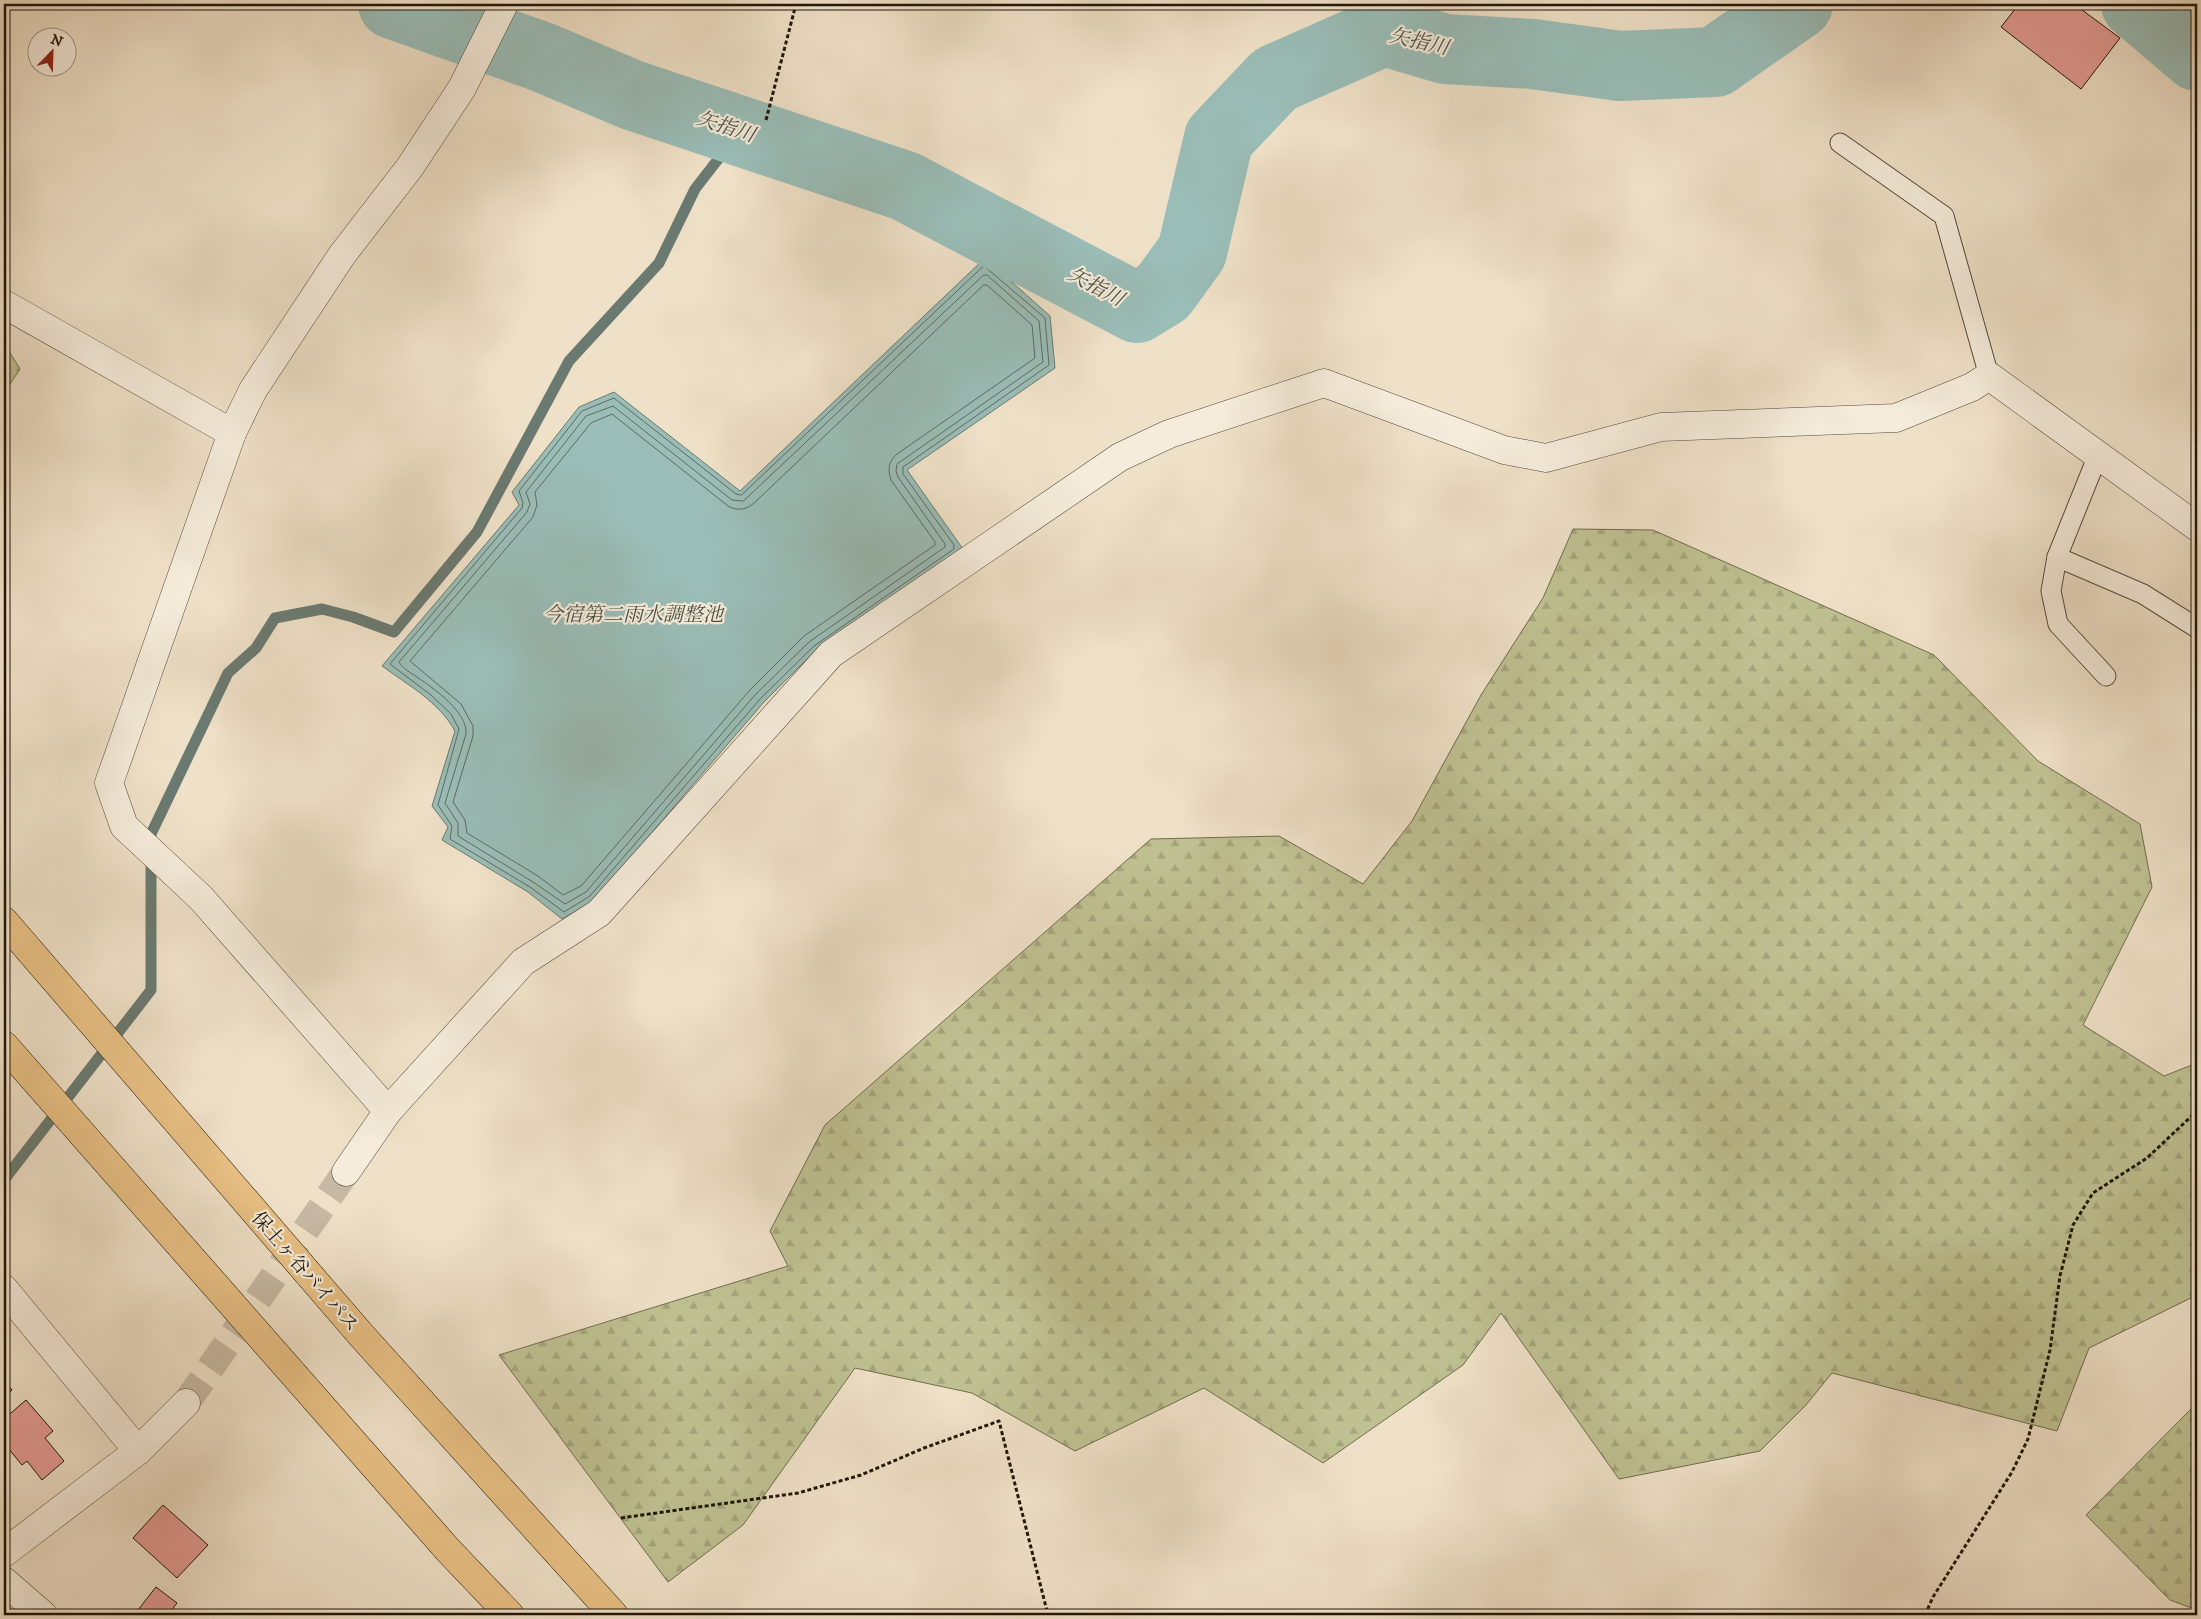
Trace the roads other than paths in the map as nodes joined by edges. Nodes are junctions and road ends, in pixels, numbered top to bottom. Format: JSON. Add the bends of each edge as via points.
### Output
{"nodes":[{"id":1,"x":504,"y":4,"type":"edge"},
{"id":2,"x":1840,"y":142,"type":"dead end"},
{"id":3,"x":4,"y":304,"type":"edge"},
{"id":4,"x":1989,"y":376,"type":"junction"},
{"id":5,"x":232,"y":433,"type":"junction"},
{"id":6,"x":2098,"y":455,"type":"junction"},
{"id":7,"x":2197,"y":527,"type":"edge"},
{"id":8,"x":2057,"y":557,"type":"junction"},
{"id":9,"x":2197,"y":628,"type":"edge"},
{"id":10,"x":2106,"y":676,"type":"dead end"},
{"id":11,"x":4,"y":921,"type":"edge"},
{"id":12,"x":4,"y":1045,"type":"edge"},
{"id":13,"x":4,"y":1054,"type":"edge"},
{"id":14,"x":388,"y":1111,"type":"junction"},
{"id":15,"x":60,"y":1112,"type":"junction"},
{"id":16,"x":346,"y":1172,"type":"tunnel mouth"},
{"id":17,"x":4,"y":1290,"type":"edge"},
{"id":18,"x":186,"y":1403,"type":"tunnel mouth"},
{"id":19,"x":138,"y":1451,"type":"junction"},
{"id":20,"x":4,"y":1553,"type":"edge"},
{"id":21,"x":4,"y":1581,"type":"edge"},
{"id":22,"x":43,"y":1615,"type":"edge"},
{"id":23,"x":510,"y":1615,"type":"edge"},
{"id":24,"x":614,"y":1615,"type":"edge"}],
"edges":[{"from":1,"to":5,"type":"street","via":[[462,88],[410,167],[342,254],[253,390]]},
{"from":2,"to":4,"type":"lane","via":[[1944,216]]},
{"from":3,"to":5,"type":"street"},
{"from":4,"to":6,"type":"street"},
{"from":4,"to":14,"type":"street","via":[[1972,387],[1896,418],[1661,427],[1546,458],[1504,450],[1324,383],[1169,434],[1120,457],[831,654],[599,913],[523,962]]},
{"from":5,"to":14,"type":"street","via":[[109,783],[124,826],[201,898]]},
{"from":6,"to":7,"type":"street"},
{"from":6,"to":8,"type":"lane"},
{"from":8,"to":9,"type":"lane","via":[[2143,594]]},
{"from":8,"to":10,"type":"lane","via":[[2051,591],[2058,624]]},
{"from":11,"to":24,"type":"highway","name":"保土ヶ谷バイパス","via":[[362,1336]]},
{"from":12,"to":15,"type":"highway"},
{"from":13,"to":15,"type":"highway"},
{"from":14,"to":16,"type":"street"},
{"from":15,"to":23,"type":"highway","via":[[448,1550]]},
{"from":17,"to":19,"type":"street"},
{"from":18,"to":19,"type":"street"},
{"from":19,"to":20,"type":"street"},
{"from":21,"to":22,"type":"street"}]}
